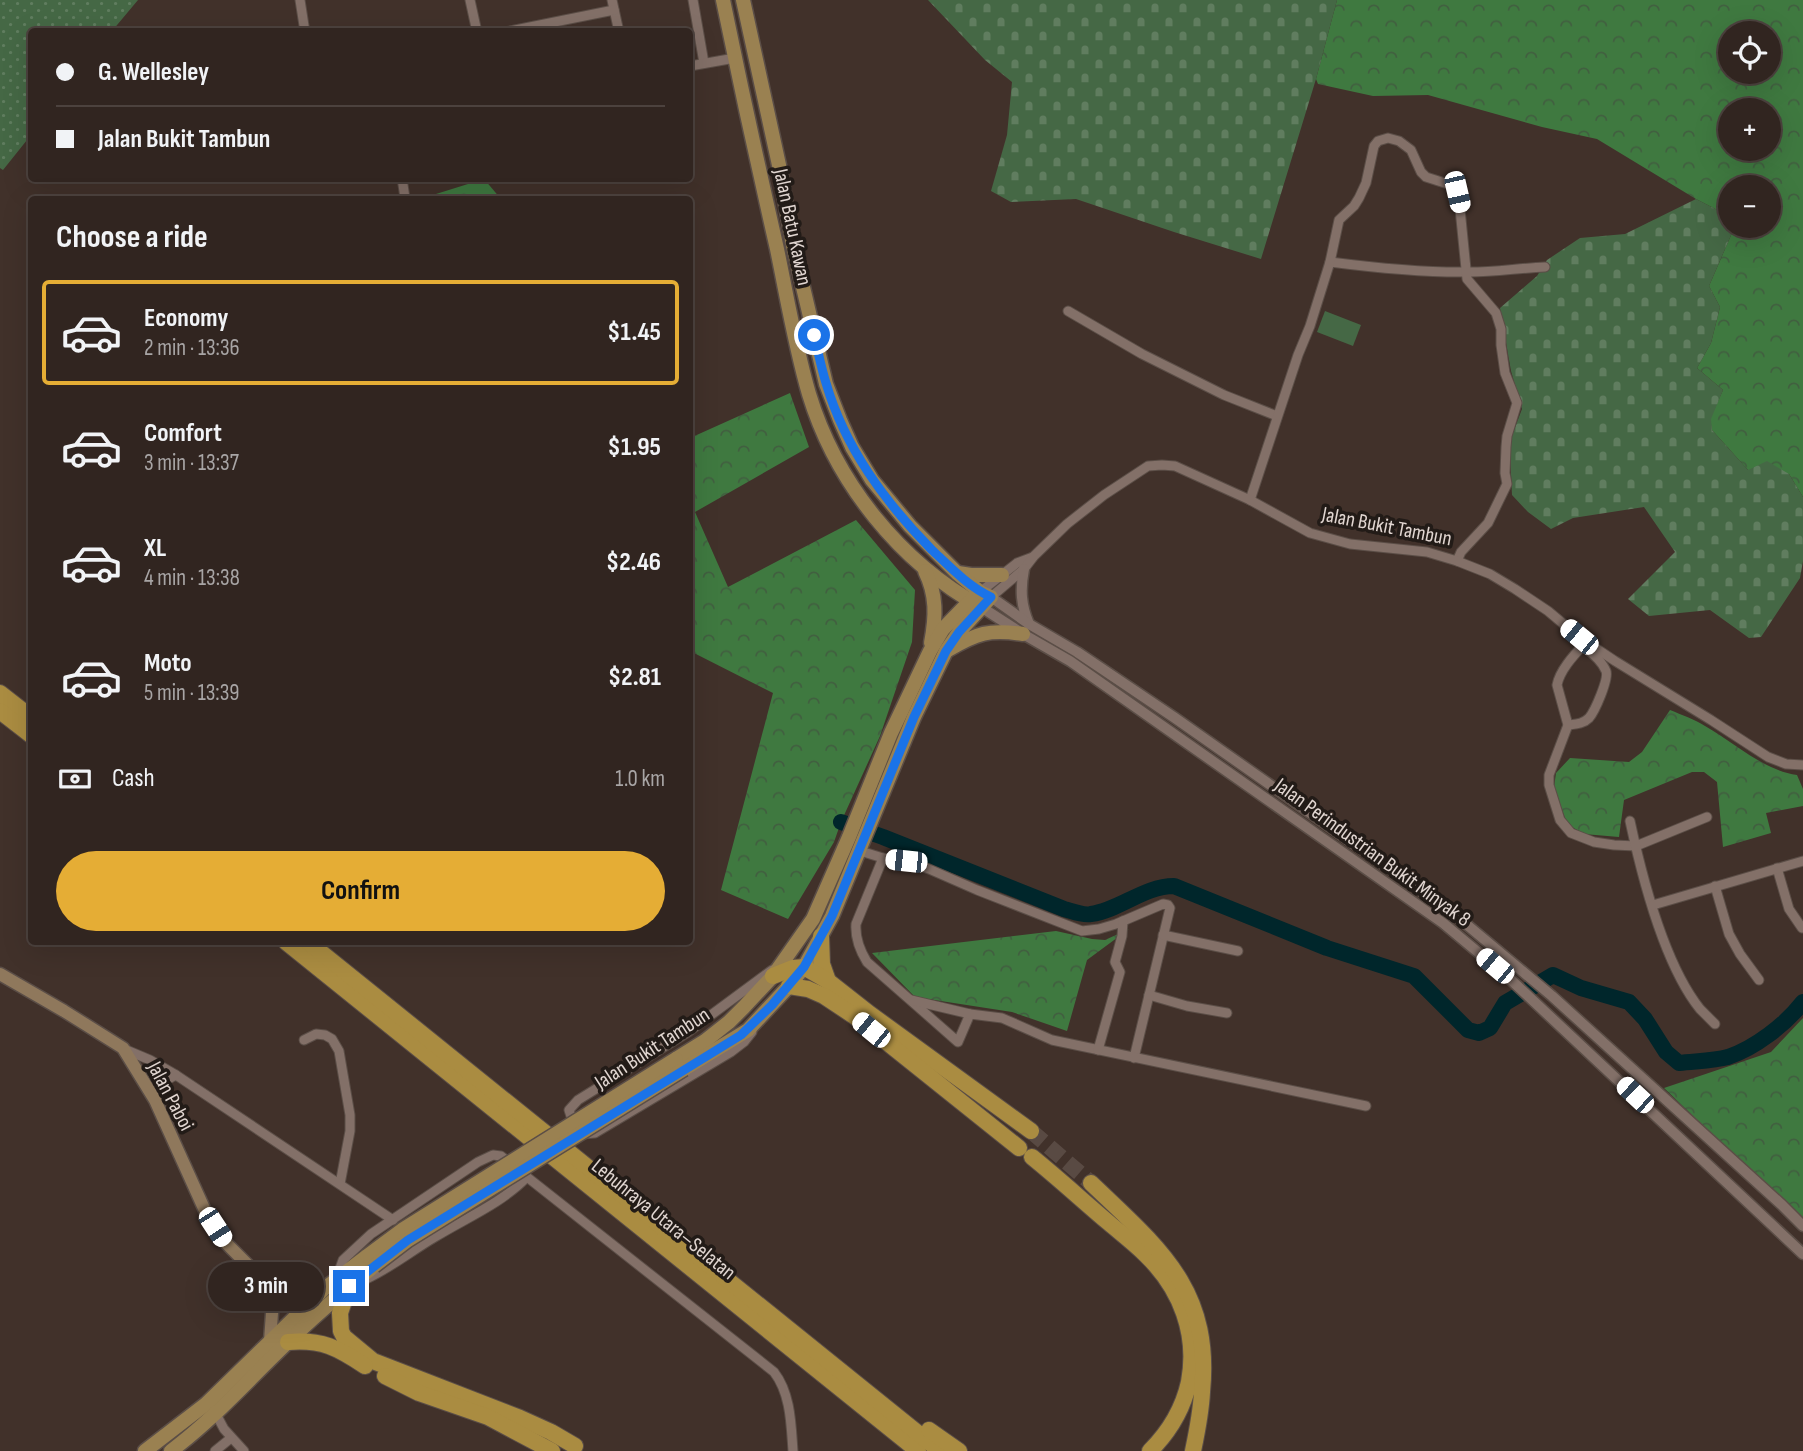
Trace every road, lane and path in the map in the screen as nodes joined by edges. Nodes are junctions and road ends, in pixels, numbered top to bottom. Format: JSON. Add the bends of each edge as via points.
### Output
{"nodes":[{"id":1,"x":300,"y":0,"type":"edge"},
{"id":2,"x":470,"y":0,"type":"edge"},
{"id":3,"x":612,"y":0,"type":"edge"},
{"id":4,"x":693,"y":0,"type":"edge"},
{"id":5,"x":723,"y":0,"type":"edge"},
{"id":6,"x":743,"y":0,"type":"edge"},
{"id":7,"x":614,"y":10,"type":"junction"},
{"id":8,"x":304,"y":28,"type":"edge"},
{"id":9,"x":476,"y":28,"type":"edge"},
{"id":10,"x":525,"y":28,"type":"edge"},
{"id":11,"x":618,"y":28,"type":"edge"},
{"id":12,"x":735,"y":58,"type":"junction"},
{"id":13,"x":705,"y":63,"type":"junction"},
{"id":14,"x":693,"y":65,"type":"edge"},
{"id":15,"x":1330,"y":262,"type":"junction"},
{"id":16,"x":1545,"y":267,"type":"dead end"},
{"id":17,"x":1467,"y":272,"type":"junction"},
{"id":18,"x":1068,"y":312,"type":"dead end"},
{"id":19,"x":1277,"y":416,"type":"junction"},
{"id":20,"x":1250,"y":500,"type":"junction"},
{"id":21,"x":1034,"y":556,"type":"junction"},
{"id":22,"x":1457,"y":561,"type":"junction"},
{"id":23,"x":922,"y":565,"type":"junction"},
{"id":24,"x":1024,"y":569,"type":"junction"},
{"id":25,"x":957,"y":573,"type":"junction"},
{"id":26,"x":1002,"y":575,"type":"junction"},
{"id":27,"x":980,"y":599,"type":"junction"},
{"id":28,"x":1026,"y":629,"type":"junction"},
{"id":29,"x":1585,"y":643,"type":"junction"},
{"id":30,"x":930,"y":651,"type":"junction"},
{"id":31,"x":946,"y":651,"type":"junction"},
{"id":32,"x":0,"y":693,"type":"edge"},
{"id":33,"x":0,"y":711,"type":"edge"},
{"id":34,"x":28,"y":715,"type":"edge"},
{"id":35,"x":1568,"y":724,"type":"junction"},
{"id":36,"x":28,"y":733,"type":"edge"},
{"id":37,"x":1803,"y":765,"type":"edge"},
{"id":38,"x":1707,"y":817,"type":"dead end"},
{"id":39,"x":1630,"y":821,"type":"dead end"},
{"id":40,"x":854,"y":844,"type":"junction"},
{"id":41,"x":1636,"y":846,"type":"junction"},
{"id":42,"x":883,"y":858,"type":"junction"},
{"id":43,"x":1803,"y":861,"type":"edge"},
{"id":44,"x":1777,"y":868,"type":"junction"},
{"id":45,"x":1714,"y":886,"type":"junction"},
{"id":46,"x":1653,"y":905,"type":"junction"},
{"id":47,"x":1124,"y":921,"type":"junction"},
{"id":48,"x":1802,"y":928,"type":"edge"},
{"id":49,"x":1163,"y":935,"type":"junction"},
{"id":50,"x":821,"y":936,"type":"junction"},
{"id":51,"x":290,"y":945,"type":"edge"},
{"id":52,"x":312,"y":945,"type":"edge"},
{"id":53,"x":1238,"y":951,"type":"dead end"},
{"id":54,"x":782,"y":962,"type":"junction"},
{"id":55,"x":804,"y":967,"type":"junction"},
{"id":56,"x":0,"y":974,"type":"edge"},
{"id":57,"x":772,"y":976,"type":"junction"},
{"id":58,"x":1759,"y":980,"type":"dead end"},
{"id":59,"x":828,"y":981,"type":"junction"},
{"id":60,"x":789,"y":986,"type":"junction"},
{"id":61,"x":1149,"y":995,"type":"junction"},
{"id":62,"x":911,"y":1000,"type":"junction"},
{"id":63,"x":767,"y":1010,"type":"junction"},
{"id":64,"x":1227,"y":1013,"type":"dead end"},
{"id":65,"x":970,"y":1014,"type":"junction"},
{"id":66,"x":1715,"y":1024,"type":"dead end"},
{"id":67,"x":304,"y":1040,"type":"dead end"},
{"id":68,"x":123,"y":1048,"type":"junction"},
{"id":69,"x":1098,"y":1050,"type":"junction"},
{"id":70,"x":1134,"y":1058,"type":"junction"},
{"id":71,"x":680,"y":1064,"type":"junction"},
{"id":72,"x":176,"y":1075,"type":"junction"},
{"id":73,"x":155,"y":1100,"type":"junction"},
{"id":74,"x":1366,"y":1106,"type":"dead end"},
{"id":75,"x":1031,"y":1131,"type":"tunnel mouth"},
{"id":76,"x":527,"y":1177,"type":"junction"},
{"id":77,"x":1091,"y":1183,"type":"tunnel mouth"},
{"id":78,"x":340,"y":1184,"type":"junction"},
{"id":79,"x":1782,"y":1205,"type":"junction"},
{"id":80,"x":393,"y":1220,"type":"junction"},
{"id":81,"x":1769,"y":1222,"type":"junction"},
{"id":82,"x":1803,"y":1226,"type":"edge"},
{"id":83,"x":1803,"y":1254,"type":"edge"},
{"id":84,"x":262,"y":1279,"type":"junction"},
{"id":85,"x":342,"y":1282,"type":"junction"},
{"id":86,"x":318,"y":1294,"type":"junction"},
{"id":87,"x":270,"y":1341,"type":"junction"},
{"id":88,"x":288,"y":1342,"type":"junction"},
{"id":89,"x":862,"y":1388,"type":"junction"},
{"id":90,"x":216,"y":1414,"type":"junction"},
{"id":91,"x":231,"y":1437,"type":"junction"},
{"id":92,"x":575,"y":1446,"type":"dead end"},
{"id":93,"x":145,"y":1451,"type":"edge"},
{"id":94,"x":171,"y":1451,"type":"edge"},
{"id":95,"x":215,"y":1451,"type":"edge"},
{"id":96,"x":244,"y":1451,"type":"edge"},
{"id":97,"x":552,"y":1451,"type":"edge"},
{"id":98,"x":793,"y":1451,"type":"edge"},
{"id":99,"x":918,"y":1451,"type":"edge"},
{"id":100,"x":940,"y":1451,"type":"edge"},
{"id":101,"x":959,"y":1451,"type":"edge"},
{"id":102,"x":1150,"y":1451,"type":"edge"},
{"id":103,"x":1193,"y":1451,"type":"edge"}],
"edges":[{"from":1,"to":8,"type":"street"},
{"from":2,"to":9,"type":"street"},
{"from":3,"to":7,"type":"street"},
{"from":4,"to":13,"type":"street"},
{"from":5,"to":12,"type":"main road","name":"Jalan Batu Kawan"},
{"from":6,"to":25,"type":"main road","name":"Jalan Batu Kawan","via":[[793,245],[831,396],[872,480],[923,541]]},
{"from":7,"to":10,"type":"street"},
{"from":7,"to":11,"type":"street"},
{"from":12,"to":13,"type":"street"},
{"from":12,"to":23,"type":"main road","name":"Jalan Batu Kawan","via":[[793,329],[820,425],[868,510]]},
{"from":13,"to":14,"type":"street"},
{"from":15,"to":17,"type":"street","via":[[1399,271]]},
{"from":15,"to":17,"type":"street","via":[[1339,220],[1359,198],[1374,146],[1388,138],[1408,146],[1426,177],[1451,185],[1457,192]]},
{"from":15,"to":19,"type":"street"},
{"from":16,"to":17,"type":"street"},
{"from":17,"to":22,"type":"street","via":[[1467,279],[1496,313],[1506,373],[1517,403],[1506,447],[1507,484],[1493,515]]},
{"from":18,"to":19,"type":"street","via":[[1143,355]]},
{"from":19,"to":20,"type":"street"},
{"from":20,"to":21,"type":"street","name":"Jalan Bukit Tambun","via":[[1175,466],[1148,466],[1067,524]]},
{"from":20,"to":22,"type":"street","name":"Jalan Bukit Tambun","via":[[1329,540],[1427,552]]},
{"from":21,"to":24,"type":"street","name":"Jalan Bukit Tambun"},
{"from":21,"to":26,"type":"street","name":"Jalan Bukit Tambun"},
{"from":22,"to":29,"type":"street","name":"Jalan Bukit Tambun","via":[[1516,589]]},
{"from":23,"to":27,"type":"main road","name":"Jalan Batu Kawan","via":[[945,584]]},
{"from":23,"to":30,"type":"main road","via":[[935,599]]},
{"from":24,"to":27,"type":"street","name":"Jalan Bukit Tambun"},
{"from":24,"to":28,"type":"street","via":[[1021,587]]},
{"from":25,"to":26,"type":"main road"},
{"from":25,"to":27,"type":"main road","name":"Jalan Batu Kawan"},
{"from":26,"to":27,"type":"street","name":"Jalan Bukit Tambun"},
{"from":27,"to":28,"type":"street","name":"Jalan Perindustrian Bukit Minyak 8"},
{"from":27,"to":30,"type":"main road","name":"Jalan Bukit Tambun","via":[[943,629]]},
{"from":27,"to":31,"type":"main road","name":"Jalan Bukit Tambun"},
{"from":28,"to":31,"type":"main road","via":[[986,632]]},
{"from":28,"to":79,"type":"street","name":"Jalan Perindustrian Bukit Minyak 8","via":[[1077,652],[1454,914],[1552,996]]},
{"from":28,"to":81,"type":"street","name":"Jalan Perindustrian Bukit Minyak 8","via":[[1433,916],[1510,979]]},
{"from":29,"to":35,"type":"street","via":[[1558,679]]},
{"from":29,"to":35,"type":"street","via":[[1607,678],[1589,718]]},
{"from":29,"to":37,"type":"street","name":"Jalan Bukit Tambun","via":[[1768,757]]},
{"from":30,"to":40,"type":"main road","name":"Jalan Bukit Tambun","via":[[858,814]]},
{"from":31,"to":40,"type":"main road","name":"Jalan Bukit Tambun","via":[[873,819]]},
{"from":32,"to":34,"type":"highway"},
{"from":33,"to":36,"type":"highway"},
{"from":35,"to":41,"type":"street","via":[[1549,775],[1560,820],[1571,833],[1594,842]]},
{"from":38,"to":41,"type":"street"},
{"from":39,"to":41,"type":"street"},
{"from":40,"to":42,"type":"street"},
{"from":40,"to":50,"type":"main road","name":"Jalan Bukit Tambun","via":[[832,916]]},
{"from":40,"to":54,"type":"main road","name":"Jalan Bukit Tambun","via":[[813,919]]},
{"from":41,"to":46,"type":"street"},
{"from":42,"to":47,"type":"street","via":[[917,865],[1082,931]]},
{"from":42,"to":62,"type":"street","via":[[855,935],[867,962]]},
{"from":43,"to":44,"type":"street"},
{"from":44,"to":45,"type":"street"},
{"from":44,"to":48,"type":"street","via":[[1789,909]]},
{"from":45,"to":46,"type":"street"},
{"from":45,"to":58,"type":"street","via":[[1730,934]]},
{"from":46,"to":66,"type":"street","via":[[1686,988]]},
{"from":47,"to":49,"type":"street","via":[[1168,905]]},
{"from":47,"to":69,"type":"street","via":[[1115,962],[1120,972]]},
{"from":49,"to":53,"type":"street"},
{"from":49,"to":61,"type":"street"},
{"from":50,"to":55,"type":"main road","name":"Jalan Bukit Tambun"},
{"from":50,"to":59,"type":"highway"},
{"from":51,"to":99,"type":"highway","name":"Lebuhraya Utara–Selatan"},
{"from":52,"to":89,"type":"highway","name":"Lebuhraya Utara–Selatan"},
{"from":54,"to":57,"type":"main road","name":"Jalan Bukit Tambun"},
{"from":54,"to":63,"type":"street","via":[[688,1032],[578,1100],[569,1110],[572,1123],[579,1133],[595,1133],[739,1046]]},
{"from":55,"to":57,"type":"highway"},
{"from":55,"to":59,"type":"highway"},
{"from":55,"to":60,"type":"main road","name":"Jalan Bukit Tambun"},
{"from":56,"to":68,"type":"main road","name":"Jalan Paboi"},
{"from":57,"to":71,"type":"main road","name":"Jalan Bukit Tambun"},
{"from":59,"to":75,"type":"highway"},
{"from":60,"to":63,"type":"main road","name":"Jalan Bukit Tambun"},
{"from":60,"to":102,"type":"highway","via":[[824,996],[854,1016],[1025,1152],[1145,1254],[1168,1281],[1184,1312],[1192,1363],[1173,1423]]},
{"from":61,"to":64,"type":"street"},
{"from":61,"to":70,"type":"street"},
{"from":62,"to":65,"type":"street"},
{"from":62,"to":65,"type":"street","via":[[958,1042]]},
{"from":63,"to":71,"type":"main road","name":"Jalan Bukit Tambun","via":[[741,1035]]},
{"from":65,"to":69,"type":"street","via":[[1002,1018],[1052,1040]]},
{"from":67,"to":78,"type":"street","via":[[325,1035],[339,1051],[350,1123]]},
{"from":68,"to":72,"type":"street"},
{"from":68,"to":73,"type":"main road","name":"Jalan Paboi"},
{"from":69,"to":70,"type":"street"},
{"from":70,"to":74,"type":"street"},
{"from":71,"to":85,"type":"main road","name":"Jalan Bukit Tambun","bridge":true},
{"from":72,"to":73,"type":"street","via":[[164,1082]]},
{"from":72,"to":78,"type":"street"},
{"from":73,"to":84,"type":"main road","name":"Jalan Paboi","via":[[207,1215],[223,1240]]},
{"from":76,"to":80,"type":"street","via":[[501,1156],[493,1155]]},
{"from":76,"to":85,"type":"street","via":[[512,1191],[377,1274]]},
{"from":76,"to":98,"type":"street","via":[[774,1373],[783,1386]]},
{"from":77,"to":103,"type":"highway","via":[[1169,1263],[1194,1307],[1200,1329],[1203,1392]]},
{"from":78,"to":80,"type":"street"},
{"from":79,"to":81,"type":"street"},
{"from":79,"to":82,"type":"street","name":"Jalan Perindustrian Bukit Minyak 8"},
{"from":80,"to":85,"type":"street","via":[[343,1260]]},
{"from":81,"to":83,"type":"street","name":"Jalan Perindustrian Bukit Minyak 8"},
{"from":84,"to":86,"type":"main road","name":"Jalan Paboi","via":[[297,1293]]},
{"from":84,"to":87,"type":"main road","via":[[271,1302]]},
{"from":85,"to":86,"type":"main road","name":"Jalan Bukit Tambun"},
{"from":85,"to":88,"type":"main road","name":"Jalan Bukit Tambun"},
{"from":85,"to":92,"type":"highway","via":[[341,1331],[373,1361],[520,1418]]},
{"from":86,"to":87,"type":"main road","name":"Jalan Bukit Tambun"},
{"from":87,"to":93,"type":"main road","name":"Jalan Bukit Tambun","via":[[206,1404]]},
{"from":88,"to":90,"type":"main road","name":"Jalan Bukit Tambun"},
{"from":88,"to":97,"type":"highway","via":[[334,1346],[399,1383],[488,1417]]},
{"from":89,"to":100,"type":"highway","name":"Lebuhraya Utara–Selatan"},
{"from":89,"to":101,"type":"highway"},
{"from":90,"to":91,"type":"street"},
{"from":90,"to":94,"type":"main road","name":"Jalan Bukit Tambun"},
{"from":91,"to":95,"type":"street"},
{"from":91,"to":96,"type":"street"}]}
